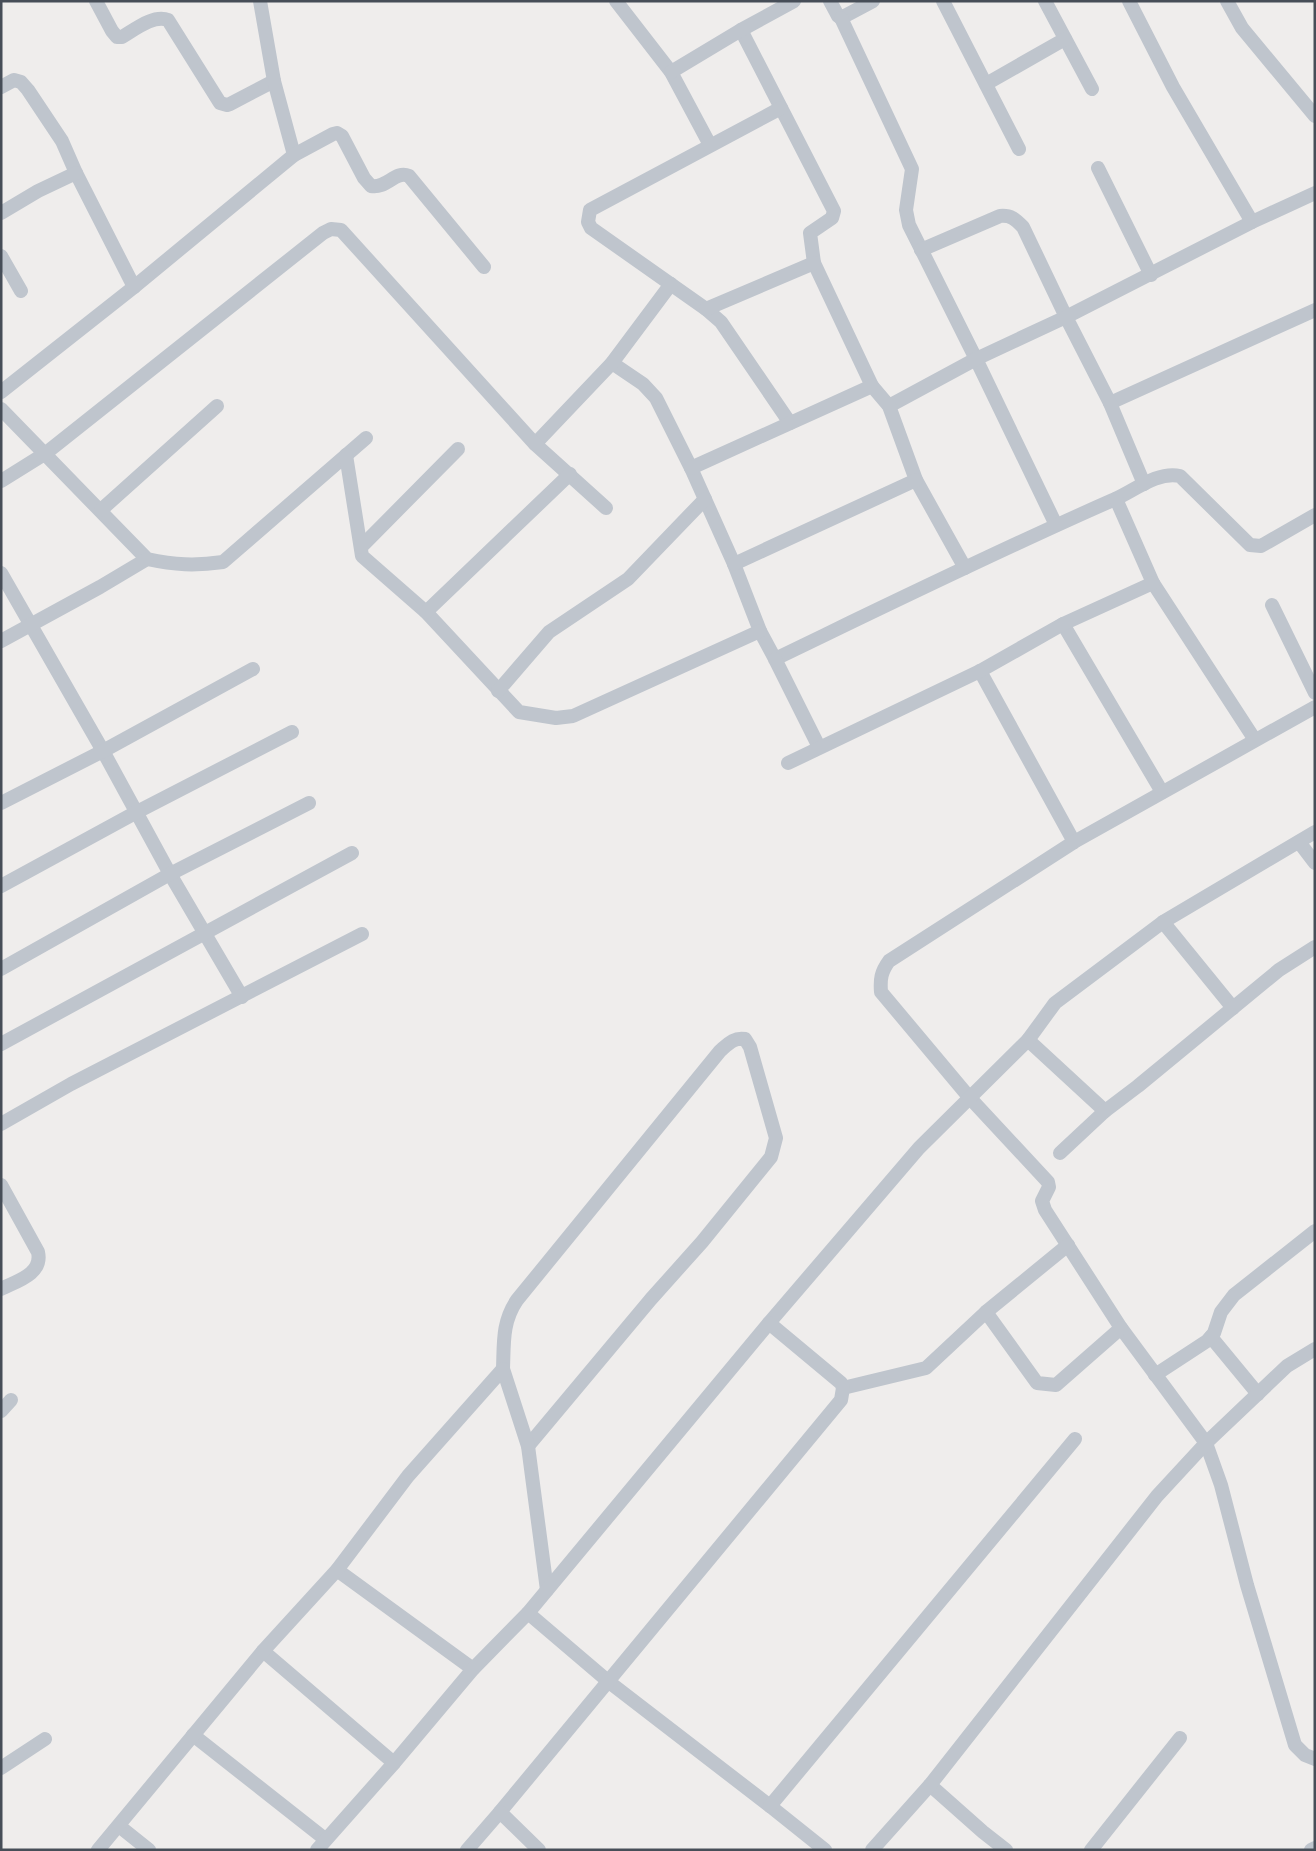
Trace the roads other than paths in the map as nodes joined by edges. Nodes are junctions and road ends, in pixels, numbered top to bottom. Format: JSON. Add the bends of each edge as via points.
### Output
{"nodes":[{"id":1,"x":96,"y":1,"type":"edge"},
{"id":2,"x":260,"y":1,"type":"edge"},
{"id":3,"x":616,"y":1,"type":"edge"},
{"id":4,"x":794,"y":1,"type":"edge"},
{"id":5,"x":830,"y":1,"type":"edge"},
{"id":6,"x":873,"y":1,"type":"edge"},
{"id":7,"x":944,"y":1,"type":"edge"},
{"id":8,"x":1045,"y":1,"type":"edge"},
{"id":9,"x":1128,"y":1,"type":"edge"},
{"id":10,"x":1227,"y":1,"type":"edge"},
{"id":11,"x":841,"y":18,"type":"junction"},
{"id":12,"x":741,"y":30,"type":"junction"},
{"id":13,"x":1065,"y":39,"type":"junction"},
{"id":14,"x":671,"y":72,"type":"junction"},
{"id":15,"x":274,"y":81,"type":"junction"},
{"id":16,"x":986,"y":84,"type":"junction"},
{"id":17,"x":1,"y":87,"type":"edge"},
{"id":18,"x":1092,"y":89,"type":"dead end"},
{"id":19,"x":781,"y":108,"type":"junction"},
{"id":20,"x":1315,"y":116,"type":"edge"},
{"id":21,"x":710,"y":146,"type":"junction"},
{"id":22,"x":1019,"y":149,"type":"dead end"},
{"id":23,"x":294,"y":156,"type":"junction"},
{"id":24,"x":1098,"y":168,"type":"dead end"},
{"id":25,"x":76,"y":173,"type":"junction"},
{"id":26,"x":1315,"y":193,"type":"edge"},
{"id":27,"x":1,"y":213,"type":"edge"},
{"id":28,"x":1252,"y":222,"type":"junction"},
{"id":29,"x":921,"y":250,"type":"junction"},
{"id":30,"x":1,"y":256,"type":"edge"},
{"id":31,"x":814,"y":263,"type":"junction"},
{"id":32,"x":484,"y":267,"type":"dead end"},
{"id":33,"x":1151,"y":275,"type":"junction"},
{"id":34,"x":671,"y":284,"type":"junction"},
{"id":35,"x":134,"y":287,"type":"junction"},
{"id":36,"x":21,"y":291,"type":"dead end"},
{"id":37,"x":706,"y":309,"type":"junction"},
{"id":38,"x":1315,"y":310,"type":"edge"},
{"id":39,"x":1066,"y":317,"type":"junction"},
{"id":40,"x":976,"y":359,"type":"junction"},
{"id":41,"x":612,"y":363,"type":"junction"},
{"id":42,"x":872,"y":386,"type":"junction"},
{"id":43,"x":1,"y":392,"type":"edge"},
{"id":44,"x":1110,"y":403,"type":"junction"},
{"id":45,"x":217,"y":406,"type":"dead end"},
{"id":46,"x":889,"y":406,"type":"junction"},
{"id":47,"x":1,"y":409,"type":"edge"},
{"id":48,"x":790,"y":423,"type":"junction"},
{"id":49,"x":366,"y":438,"type":"dead end"},
{"id":50,"x":535,"y":444,"type":"junction"},
{"id":51,"x":458,"y":449,"type":"dead end"},
{"id":52,"x":46,"y":453,"type":"junction"},
{"id":53,"x":346,"y":455,"type":"junction"},
{"id":54,"x":691,"y":468,"type":"junction"},
{"id":55,"x":570,"y":474,"type":"junction"},
{"id":56,"x":916,"y":480,"type":"junction"},
{"id":57,"x":1,"y":481,"type":"edge"},
{"id":58,"x":1144,"y":484,"type":"junction"},
{"id":59,"x":705,"y":499,"type":"junction"},
{"id":60,"x":1116,"y":499,"type":"junction"},
{"id":61,"x":606,"y":508,"type":"dead end"},
{"id":62,"x":101,"y":510,"type":"junction"},
{"id":63,"x":1315,"y":514,"type":"edge"},
{"id":64,"x":1056,"y":525,"type":"junction"},
{"id":65,"x":361,"y":547,"type":"junction"},
{"id":66,"x":147,"y":559,"type":"junction"},
{"id":67,"x":734,"y":564,"type":"junction"},
{"id":68,"x":966,"y":568,"type":"junction"},
{"id":69,"x":1,"y":573,"type":"edge"},
{"id":70,"x":1153,"y":583,"type":"junction"},
{"id":71,"x":1272,"y":605,"type":"dead end"},
{"id":72,"x":426,"y":612,"type":"junction"},
{"id":73,"x":1063,"y":624,"type":"junction"},
{"id":74,"x":30,"y":625,"type":"junction"},
{"id":75,"x":760,"y":630,"type":"junction"},
{"id":76,"x":1,"y":641,"type":"edge"},
{"id":77,"x":775,"y":659,"type":"junction"},
{"id":78,"x":253,"y":669,"type":"dead end"},
{"id":79,"x":980,"y":671,"type":"junction"},
{"id":80,"x":498,"y":691,"type":"junction"},
{"id":81,"x":1315,"y":693,"type":"edge"},
{"id":82,"x":1315,"y":707,"type":"edge"},
{"id":83,"x":292,"y":732,"type":"dead end"},
{"id":84,"x":1255,"y":740,"type":"junction"},
{"id":85,"x":819,"y":747,"type":"junction"},
{"id":86,"x":103,"y":751,"type":"junction"},
{"id":87,"x":788,"y":763,"type":"dead end"},
{"id":88,"x":1162,"y":792,"type":"junction"},
{"id":89,"x":310,"y":803,"type":"dead end"},
{"id":90,"x":1,"y":804,"type":"edge"},
{"id":91,"x":135,"y":813,"type":"junction"},
{"id":92,"x":1315,"y":832,"type":"edge"},
{"id":93,"x":1074,"y":842,"type":"junction"},
{"id":94,"x":1299,"y":842,"type":"junction"},
{"id":95,"x":352,"y":853,"type":"dead end"},
{"id":96,"x":1315,"y":863,"type":"edge"},
{"id":97,"x":170,"y":874,"type":"junction"},
{"id":98,"x":1,"y":886,"type":"edge"},
{"id":99,"x":1163,"y":922,"type":"junction"},
{"id":100,"x":203,"y":933,"type":"junction"},
{"id":101,"x":362,"y":934,"type":"dead end"},
{"id":102,"x":1315,"y":947,"type":"edge"},
{"id":103,"x":1,"y":969,"type":"edge"},
{"id":104,"x":242,"y":997,"type":"junction"},
{"id":105,"x":1233,"y":1008,"type":"junction"},
{"id":106,"x":1028,"y":1040,"type":"junction"},
{"id":107,"x":1,"y":1044,"type":"edge"},
{"id":108,"x":969,"y":1097,"type":"junction"},
{"id":109,"x":1105,"y":1111,"type":"junction"},
{"id":110,"x":1,"y":1124,"type":"edge"},
{"id":111,"x":1060,"y":1153,"type":"dead end"},
{"id":112,"x":1,"y":1185,"type":"edge"},
{"id":113,"x":6,"y":1205,"type":"edge"},
{"id":114,"x":1315,"y":1231,"type":"edge"},
{"id":115,"x":1068,"y":1245,"type":"junction"},
{"id":116,"x":1,"y":1289,"type":"edge"},
{"id":117,"x":986,"y":1312,"type":"junction"},
{"id":118,"x":769,"y":1323,"type":"junction"},
{"id":119,"x":1121,"y":1328,"type":"junction"},
{"id":120,"x":1212,"y":1336,"type":"junction"},
{"id":121,"x":1315,"y":1349,"type":"edge"},
{"id":122,"x":502,"y":1369,"type":"junction"},
{"id":123,"x":1155,"y":1375,"type":"junction"},
{"id":124,"x":843,"y":1388,"type":"junction"},
{"id":125,"x":1258,"y":1394,"type":"junction"},
{"id":126,"x":11,"y":1400,"type":"dead end"},
{"id":127,"x":1,"y":1412,"type":"edge"},
{"id":128,"x":1075,"y":1439,"type":"dead end"},
{"id":129,"x":1206,"y":1443,"type":"junction"},
{"id":130,"x":528,"y":1446,"type":"junction"},
{"id":131,"x":337,"y":1570,"type":"junction"},
{"id":132,"x":547,"y":1590,"type":"junction"},
{"id":133,"x":528,"y":1613,"type":"junction"},
{"id":134,"x":263,"y":1651,"type":"junction"},
{"id":135,"x":473,"y":1669,"type":"junction"},
{"id":136,"x":609,"y":1682,"type":"junction"},
{"id":137,"x":193,"y":1735,"type":"junction"},
{"id":138,"x":1180,"y":1738,"type":"dead end"},
{"id":139,"x":44,"y":1739,"type":"dead end"},
{"id":140,"x":1315,"y":1759,"type":"edge"},
{"id":141,"x":394,"y":1763,"type":"junction"},
{"id":142,"x":1,"y":1768,"type":"edge"},
{"id":143,"x":930,"y":1785,"type":"junction"},
{"id":144,"x":770,"y":1806,"type":"junction"},
{"id":145,"x":500,"y":1812,"type":"junction"},
{"id":146,"x":119,"y":1826,"type":"junction"},
{"id":147,"x":321,"y":1844,"type":"edge"},
{"id":148,"x":98,"y":1850,"type":"edge"},
{"id":149,"x":149,"y":1850,"type":"edge"},
{"id":150,"x":467,"y":1850,"type":"edge"},
{"id":151,"x":539,"y":1850,"type":"edge"},
{"id":152,"x":825,"y":1850,"type":"edge"},
{"id":153,"x":872,"y":1850,"type":"edge"},
{"id":154,"x":1006,"y":1850,"type":"edge"},
{"id":155,"x":1091,"y":1850,"type":"edge"}],
"edges":[{"from":1,"to":15,"type":"street","via":[[117,37],[154,20],[168,20],[220,103],[230,104]]},
{"from":2,"to":15,"type":"street"},
{"from":3,"to":14,"type":"street"},
{"from":4,"to":12,"type":"street"},
{"from":5,"to":11,"type":"street"},
{"from":6,"to":11,"type":"street"},
{"from":7,"to":16,"type":"street"},
{"from":8,"to":13,"type":"street"},
{"from":9,"to":28,"type":"street","via":[[1173,87]]},
{"from":10,"to":20,"type":"street","via":[[1242,28]]},
{"from":11,"to":29,"type":"street","via":[[912,169],[906,210]]},
{"from":12,"to":14,"type":"street"},
{"from":12,"to":19,"type":"street"},
{"from":13,"to":16,"type":"street"},
{"from":13,"to":18,"type":"street"},
{"from":14,"to":21,"type":"street"},
{"from":15,"to":23,"type":"street"},
{"from":16,"to":22,"type":"street"},
{"from":17,"to":25,"type":"street","via":[[14,80],[28,90],[62,141]]},
{"from":19,"to":21,"type":"street"},
{"from":19,"to":31,"type":"street","via":[[834,211],[832,218],[810,233]]},
{"from":21,"to":34,"type":"street","via":[[590,210],[588,216],[591,228]]},
{"from":23,"to":32,"type":"street","via":[[333,134],[340,134],[371,186],[382,186],[399,175],[409,176]]},
{"from":23,"to":35,"type":"street"},
{"from":24,"to":33,"type":"street"},
{"from":25,"to":27,"type":"street"},
{"from":25,"to":35,"type":"street"},
{"from":26,"to":28,"type":"street"},
{"from":28,"to":33,"type":"street"},
{"from":29,"to":39,"type":"street","via":[[1000,216],[1014,218],[1023,227]]},
{"from":29,"to":40,"type":"street"},
{"from":30,"to":36,"type":"street"},
{"from":31,"to":37,"type":"street"},
{"from":31,"to":42,"type":"street"},
{"from":33,"to":39,"type":"street"},
{"from":34,"to":37,"type":"street"},
{"from":34,"to":41,"type":"street"},
{"from":35,"to":43,"type":"street"},
{"from":37,"to":48,"type":"street","via":[[721,322]]},
{"from":38,"to":44,"type":"street"},
{"from":39,"to":40,"type":"street"},
{"from":39,"to":44,"type":"street"},
{"from":40,"to":46,"type":"street"},
{"from":40,"to":64,"type":"street"},
{"from":41,"to":50,"type":"street"},
{"from":41,"to":54,"type":"street","via":[[643,384],[656,398]]},
{"from":42,"to":46,"type":"street"},
{"from":42,"to":48,"type":"street"},
{"from":44,"to":58,"type":"street"},
{"from":45,"to":62,"type":"street"},
{"from":46,"to":56,"type":"street"},
{"from":47,"to":52,"type":"street"},
{"from":48,"to":54,"type":"street"},
{"from":49,"to":53,"type":"street"},
{"from":50,"to":52,"type":"street","via":[[336,228],[323,233]]},
{"from":50,"to":55,"type":"street"},
{"from":51,"to":65,"type":"street"},
{"from":52,"to":57,"type":"street"},
{"from":52,"to":62,"type":"street"},
{"from":53,"to":65,"type":"street"},
{"from":53,"to":66,"type":"street","via":[[223,562],[198,566],[172,565]]},
{"from":54,"to":59,"type":"street"},
{"from":55,"to":61,"type":"street"},
{"from":55,"to":72,"type":"street"},
{"from":56,"to":67,"type":"street"},
{"from":56,"to":68,"type":"street"},
{"from":58,"to":60,"type":"street"},
{"from":58,"to":63,"type":"street","via":[[1166,476],[1180,476],[1250,545],[1255,546],[1261,546]]},
{"from":59,"to":67,"type":"street"},
{"from":59,"to":80,"type":"street","via":[[628,579],[548,632]]},
{"from":60,"to":64,"type":"street"},
{"from":60,"to":70,"type":"street"},
{"from":62,"to":66,"type":"street"},
{"from":64,"to":68,"type":"street"},
{"from":65,"to":72,"type":"street","via":[[362,556]]},
{"from":66,"to":74,"type":"street"},
{"from":67,"to":75,"type":"street"},
{"from":68,"to":77,"type":"street"},
{"from":69,"to":74,"type":"street"},
{"from":70,"to":73,"type":"street"},
{"from":70,"to":84,"type":"street"},
{"from":71,"to":81,"type":"street"},
{"from":72,"to":80,"type":"street"},
{"from":73,"to":79,"type":"street"},
{"from":73,"to":88,"type":"street"},
{"from":74,"to":76,"type":"street"},
{"from":74,"to":86,"type":"street"},
{"from":75,"to":77,"type":"street"},
{"from":75,"to":80,"type":"street","via":[[573,716],[556,718],[519,712]]},
{"from":77,"to":85,"type":"street"},
{"from":78,"to":86,"type":"street"},
{"from":79,"to":85,"type":"street"},
{"from":79,"to":93,"type":"street"},
{"from":82,"to":84,"type":"street"},
{"from":83,"to":91,"type":"street"},
{"from":84,"to":88,"type":"street"},
{"from":85,"to":87,"type":"street"},
{"from":86,"to":90,"type":"street"},
{"from":86,"to":91,"type":"street"},
{"from":88,"to":93,"type":"street"},
{"from":89,"to":97,"type":"street"},
{"from":91,"to":97,"type":"street"},
{"from":91,"to":98,"type":"street"},
{"from":92,"to":94,"type":"street"},
{"from":93,"to":108,"type":"street","via":[[889,961],[882,971],[881,992]]},
{"from":94,"to":96,"type":"street"},
{"from":94,"to":99,"type":"street"},
{"from":95,"to":100,"type":"street"},
{"from":97,"to":100,"type":"street"},
{"from":97,"to":103,"type":"street"},
{"from":99,"to":105,"type":"street"},
{"from":99,"to":106,"type":"street","via":[[1055,1003]]},
{"from":100,"to":104,"type":"street"},
{"from":100,"to":107,"type":"street"},
{"from":101,"to":104,"type":"street"},
{"from":102,"to":105,"type":"street","via":[[1279,970]]},
{"from":104,"to":110,"type":"street","via":[[71,1084]]},
{"from":105,"to":109,"type":"street"},
{"from":106,"to":108,"type":"street"},
{"from":106,"to":109,"type":"street"},
{"from":108,"to":115,"type":"street","via":[[1048,1182],[1042,1205]]},
{"from":108,"to":118,"type":"street","via":[[919,1148]]},
{"from":109,"to":111,"type":"street"},
{"from":112,"to":113,"type":"street"},
{"from":113,"to":116,"type":"street","via":[[40,1258],[32,1273]]},
{"from":114,"to":120,"type":"street","via":[[1234,1295],[1221,1312]]},
{"from":115,"to":117,"type":"street"},
{"from":115,"to":119,"type":"street"},
{"from":117,"to":119,"type":"street","via":[[1037,1383],[1046,1385],[1056,1385]]},
{"from":117,"to":124,"type":"street","via":[[926,1368]]},
{"from":118,"to":124,"type":"street"},
{"from":118,"to":132,"type":"street"},
{"from":119,"to":123,"type":"street"},
{"from":120,"to":123,"type":"street"},
{"from":120,"to":125,"type":"street"},
{"from":121,"to":125,"type":"street","via":[[1287,1366]]},
{"from":122,"to":130,"type":"street"},
{"from":122,"to":130,"type":"street","via":[[505,1323],[516,1300],[720,1051],[731,1041],[745,1039],[776,1138],[771,1157]]},
{"from":122,"to":131,"type":"street","via":[[408,1476]]},
{"from":123,"to":129,"type":"street"},
{"from":124,"to":136,"type":"street","via":[[841,1400]]},
{"from":125,"to":129,"type":"street"},
{"from":126,"to":127,"type":"street"},
{"from":128,"to":144,"type":"street"},
{"from":129,"to":140,"type":"street","via":[[1221,1485],[1295,1745]]},
{"from":129,"to":143,"type":"street","via":[[1157,1496]]},
{"from":130,"to":132,"type":"street"},
{"from":131,"to":134,"type":"street"},
{"from":131,"to":135,"type":"street"},
{"from":132,"to":133,"type":"street"},
{"from":133,"to":135,"type":"street"},
{"from":133,"to":136,"type":"street"},
{"from":134,"to":137,"type":"street"},
{"from":134,"to":141,"type":"street"},
{"from":135,"to":141,"type":"street"},
{"from":136,"to":144,"type":"street"},
{"from":136,"to":145,"type":"street"},
{"from":137,"to":146,"type":"street"},
{"from":137,"to":147,"type":"street"},
{"from":138,"to":155,"type":"street"},
{"from":139,"to":142,"type":"street"},
{"from":141,"to":147,"type":"street"},
{"from":143,"to":153,"type":"street"},
{"from":143,"to":154,"type":"street"},
{"from":144,"to":152,"type":"street"},
{"from":145,"to":150,"type":"street"},
{"from":145,"to":151,"type":"street"},
{"from":146,"to":148,"type":"street"},
{"from":146,"to":149,"type":"street"}]}
